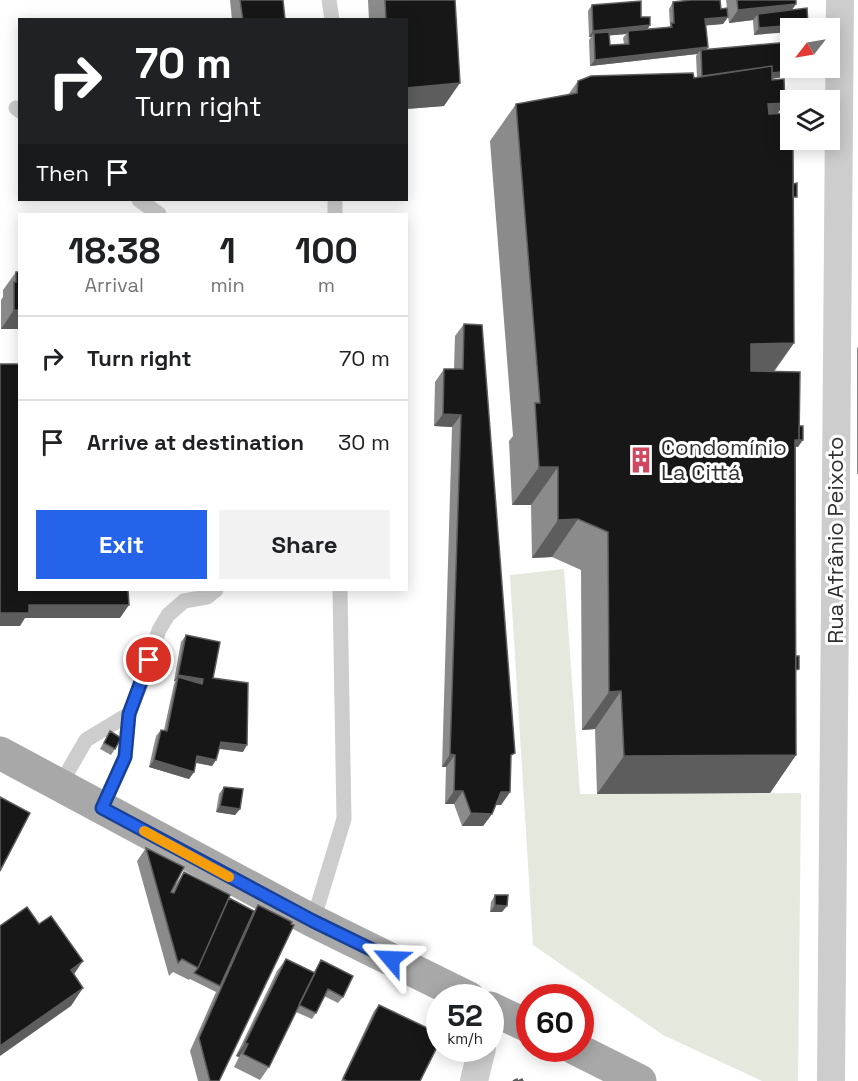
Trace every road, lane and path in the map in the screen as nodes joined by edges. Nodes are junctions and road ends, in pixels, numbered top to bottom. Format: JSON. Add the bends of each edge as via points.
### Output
{"nodes":[{"id":1,"x":329,"y":0,"type":"edge"},
{"id":2,"x":840,"y":0,"type":"edge"},
{"id":3,"x":332,"y":18,"type":"edge"},
{"id":4,"x":140,"y":201,"type":"edge"},
{"id":5,"x":158,"y":213,"type":"edge"},
{"id":6,"x":215,"y":591,"type":"edge"},
{"id":7,"x":340,"y":591,"type":"edge"},
{"id":8,"x":129,"y":714,"type":"junction"},
{"id":9,"x":0,"y":753,"type":"edge"},
{"id":10,"x":60,"y":785,"type":"junction"},
{"id":11,"x":102,"y":808,"type":"junction"},
{"id":12,"x":313,"y":921,"type":"junction"},
{"id":13,"x":440,"y":984,"type":"edge"},
{"id":14,"x":594,"y":1058,"type":"edge"},
{"id":15,"x":479,"y":1062,"type":"edge"},
{"id":16,"x":474,"y":1081,"type":"edge"},
{"id":17,"x":640,"y":1081,"type":"edge"},
{"id":18,"x":831,"y":1081,"type":"edge"}],
"edges":[{"from":1,"to":3,"type":"lane"},
{"from":2,"to":18,"type":"street","name":"Rua Afrânio Peixoto"},
{"from":4,"to":5,"type":"lane"},
{"from":6,"to":8,"type":"lane","via":[[207,597],[184,601],[168,615]]},
{"from":7,"to":12,"type":"lane","via":[[344,819]]},
{"from":8,"to":10,"type":"lane","via":[[86,740]]},
{"from":8,"to":11,"type":"lane","via":[[125,757]]},
{"from":9,"to":10,"type":"main road"},
{"from":10,"to":11,"type":"main road"},
{"from":11,"to":12,"type":"main road"},
{"from":12,"to":13,"type":"main road"},
{"from":14,"to":17,"type":"main road"},
{"from":15,"to":16,"type":"street"}]}
